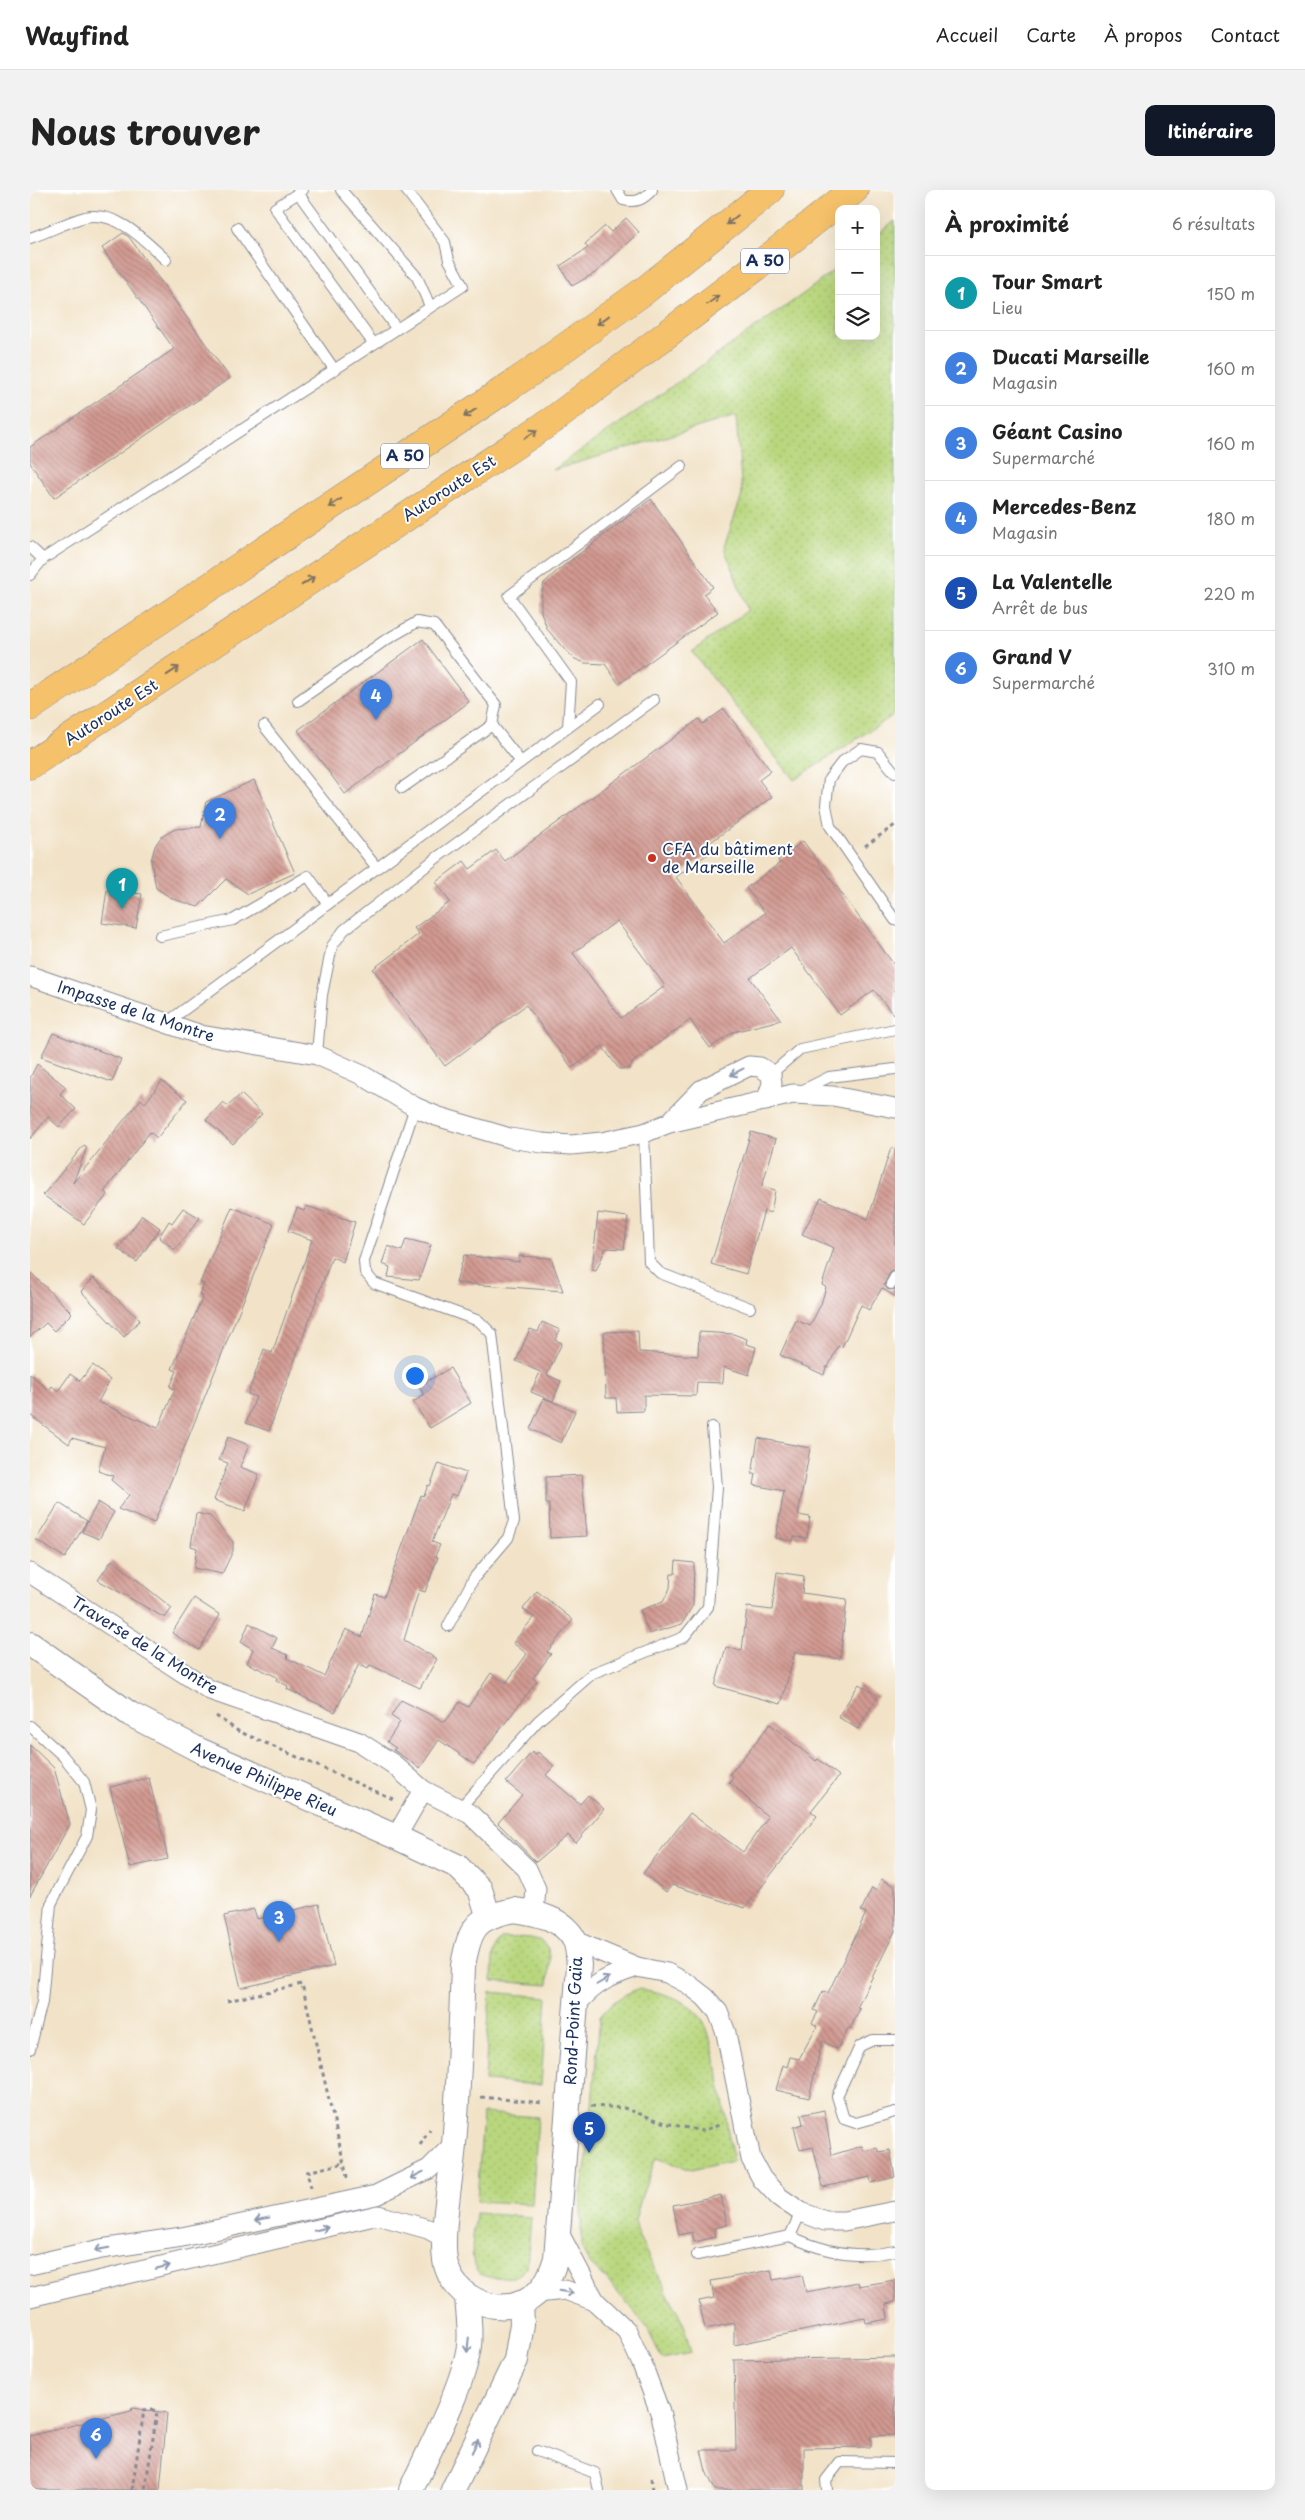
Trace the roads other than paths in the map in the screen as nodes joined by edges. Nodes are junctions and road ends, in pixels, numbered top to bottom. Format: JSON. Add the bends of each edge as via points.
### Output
{"nodes":[{"id":1,"x":341,"y":190,"type":"edge"},
{"id":2,"x":406,"y":190,"type":"edge"},
{"id":3,"x":617,"y":190,"type":"edge"},
{"id":4,"x":652,"y":190,"type":"edge"},
{"id":5,"x":770,"y":190,"type":"edge"},
{"id":6,"x":854,"y":190,"type":"edge"},
{"id":7,"x":301,"y":192,"type":"edge"},
{"id":8,"x":238,"y":228,"type":"dead end"},
{"id":9,"x":30,"y":238,"type":"edge"},
{"id":10,"x":166,"y":260,"type":"dead end"},
{"id":11,"x":430,"y":306,"type":"junction"},
{"id":12,"x":396,"y":328,"type":"junction"},
{"id":13,"x":373,"y":343,"type":"junction"},
{"id":14,"x":334,"y":369,"type":"junction"},
{"id":15,"x":682,"y":466,"type":"dead end"},
{"id":16,"x":30,"y":547,"type":"edge"},
{"id":17,"x":43,"y":559,"type":"junction"},
{"id":18,"x":30,"y":575,"type":"edge"},
{"id":19,"x":654,"y":700,"type":"dead end"},
{"id":20,"x":298,"y":701,"type":"dead end"},
{"id":21,"x":600,"y":704,"type":"dead end"},
{"id":22,"x":30,"y":706,"type":"edge"},
{"id":23,"x":492,"y":725,"type":"junction"},
{"id":24,"x":264,"y":726,"type":"dead end"},
{"id":25,"x":568,"y":727,"type":"junction"},
{"id":26,"x":521,"y":762,"type":"junction"},
{"id":27,"x":30,"y":766,"type":"edge"},
{"id":28,"x":895,"y":773,"type":"edge"},
{"id":29,"x":402,"y":788,"type":"dead end"},
{"id":30,"x":377,"y":868,"type":"junction"},
{"id":31,"x":328,"y":904,"type":"junction"},
{"id":32,"x":895,"y":920,"type":"edge"},
{"id":33,"x":160,"y":936,"type":"dead end"},
{"id":34,"x":30,"y":976,"type":"edge"},
{"id":35,"x":165,"y":1024,"type":"junction"},
{"id":36,"x":895,"y":1029,"type":"edge"},
{"id":37,"x":317,"y":1055,"type":"junction"},
{"id":38,"x":895,"y":1069,"type":"edge"},
{"id":39,"x":771,"y":1074,"type":"junction"},
{"id":40,"x":793,"y":1094,"type":"junction"},
{"id":41,"x":766,"y":1101,"type":"junction"},
{"id":42,"x":415,"y":1107,"type":"junction"},
{"id":43,"x":895,"y":1108,"type":"edge"},
{"id":44,"x":670,"y":1123,"type":"junction"},
{"id":45,"x":644,"y":1132,"type":"junction"},
{"id":46,"x":750,"y":1308,"type":"dead end"},
{"id":47,"x":712,"y":1426,"type":"dead end"},
{"id":48,"x":30,"y":1573,"type":"edge"},
{"id":49,"x":448,"y":1626,"type":"dead end"},
{"id":50,"x":30,"y":1644,"type":"edge"},
{"id":51,"x":30,"y":1726,"type":"edge"},
{"id":52,"x":423,"y":1790,"type":"junction"},
{"id":53,"x":459,"y":1809,"type":"junction"},
{"id":54,"x":396,"y":1837,"type":"junction"},
{"id":55,"x":534,"y":1913,"type":"junction"},
{"id":56,"x":488,"y":1915,"type":"junction"},
{"id":57,"x":575,"y":1941,"type":"junction"},
{"id":58,"x":637,"y":1967,"type":"junction"},
{"id":59,"x":576,"y":2005,"type":"junction"},
{"id":60,"x":895,"y":2040,"type":"edge"},
{"id":61,"x":30,"y":2049,"type":"edge"},
{"id":62,"x":895,"y":2112,"type":"edge"},
{"id":63,"x":454,"y":2144,"type":"junction"},
{"id":64,"x":801,"y":2212,"type":"junction"},
{"id":65,"x":895,"y":2212,"type":"edge"},
{"id":66,"x":558,"y":2231,"type":"junction"},
{"id":67,"x":790,"y":2236,"type":"junction"},
{"id":68,"x":445,"y":2238,"type":"junction"},
{"id":69,"x":895,"y":2251,"type":"edge"},
{"id":70,"x":697,"y":2255,"type":"dead end"},
{"id":71,"x":30,"y":2265,"type":"edge"},
{"id":72,"x":467,"y":2296,"type":"junction"},
{"id":73,"x":30,"y":2297,"type":"edge"},
{"id":74,"x":529,"y":2298,"type":"junction"},
{"id":75,"x":595,"y":2301,"type":"junction"},
{"id":76,"x":537,"y":2451,"type":"dead end"},
{"id":77,"x":895,"y":2463,"type":"edge"},
{"id":78,"x":411,"y":2490,"type":"edge"},
{"id":79,"x":453,"y":2490,"type":"edge"},
{"id":80,"x":599,"y":2490,"type":"edge"},
{"id":81,"x":678,"y":2490,"type":"edge"},
{"id":82,"x":827,"y":2490,"type":"edge"}],
"edges":[{"from":1,"to":11,"type":"lane","via":[[417,277]]},
{"from":2,"to":11,"type":"lane","via":[[445,242],[449,260],[463,286]]},
{"from":3,"to":4,"type":"lane","via":[[623,200],[634,202],[645,198]]},
{"from":5,"to":22,"type":"highway","number":"A 50","one_way":true,"via":[[644,291],[525,376]]},
{"from":27,"to":6,"type":"highway","name":"Autoroute Est","number":"A 50","one_way":true,"via":[[553,420]]},
{"from":7,"to":12,"type":"lane"},
{"from":7,"to":13,"type":"lane","via":[[275,208]]},
{"from":8,"to":14,"type":"lane"},
{"from":9,"to":10,"type":"lane","via":[[85,218],[105,218],[119,222]]},
{"from":11,"to":12,"type":"lane"},
{"from":12,"to":13,"type":"lane"},
{"from":13,"to":14,"type":"lane"},
{"from":14,"to":17,"type":"lane"},
{"from":15,"to":25,"type":"lane","via":[[509,596],[572,682]]},
{"from":16,"to":17,"type":"lane"},
{"from":17,"to":18,"type":"lane"},
{"from":19,"to":37,"type":"lane","via":[[439,856],[344,930],[332,946],[322,995]]},
{"from":20,"to":23,"type":"lane","via":[[417,622],[434,625],[496,705]]},
{"from":21,"to":25,"type":"lane"},
{"from":23,"to":26,"type":"lane"},
{"from":23,"to":29,"type":"lane"},
{"from":24,"to":30,"type":"lane"},
{"from":25,"to":26,"type":"lane"},
{"from":26,"to":30,"type":"lane"},
{"from":28,"to":32,"type":"lane","via":[[878,752],[861,749],[842,762],[829,779],[826,805],[830,826]]},
{"from":30,"to":31,"type":"lane"},
{"from":31,"to":33,"type":"lane","via":[[308,876],[232,920]]},
{"from":31,"to":35,"type":"lane"},
{"from":34,"to":35,"type":"street","name":"Impasse de la Montre"},
{"from":35,"to":37,"type":"street","name":"Impasse de la Montre","via":[[201,1035]]},
{"from":36,"to":39,"type":"lane","via":[[800,1049]]},
{"from":37,"to":42,"type":"street","name":"Impasse de la Montre","via":[[362,1075]]},
{"from":38,"to":40,"type":"lane","via":[[829,1077]]},
{"from":39,"to":41,"type":"street","via":[[772,1084]]},
{"from":39,"to":44,"type":"street","name":"Impasse de la Montre","one_way":true,"via":[[760,1067],[748,1066],[701,1090]]},
{"from":40,"to":41,"type":"street","name":"Impasse de la Montre"},
{"from":40,"to":43,"type":"street","name":"Impasse de la Montre","via":[[833,1096]]},
{"from":41,"to":44,"type":"street","name":"Impasse de la Montre"},
{"from":42,"to":45,"type":"street","name":"Impasse de la Montre","via":[[492,1133],[542,1143],[602,1142]]},
{"from":42,"to":49,"type":"lane","via":[[364,1261],[365,1272],[374,1283],[479,1321],[492,1334],[514,1521],[508,1538],[474,1578]]},
{"from":44,"to":45,"type":"street","name":"Impasse de la Montre"},
{"from":45,"to":46,"type":"lane","via":[[650,1262],[660,1273]]},
{"from":47,"to":53,"type":"lane","via":[[717,1487],[708,1607],[684,1637],[593,1673],[538,1721]]},
{"from":48,"to":52,"type":"street","name":"Traverse de la Montre","via":[[210,1690],[359,1742],[393,1764]]},
{"from":50,"to":54,"type":"street","name":"Avenue Philippe Rieu","via":[[130,1714],[199,1750]]},
{"from":51,"to":61,"type":"lane","via":[[63,1756],[84,1782],[91,1810],[87,1836],[51,1904],[42,2002]]},
{"from":52,"to":53,"type":"street","name":"Traverse de la Montre"},
{"from":52,"to":54,"type":"street"},
{"from":53,"to":55,"type":"street","name":"Traverse de la Montre","via":[[470,1814],[527,1869],[536,1889]]},
{"from":54,"to":56,"type":"street","name":"Avenue Philippe Rieu","via":[[457,1866],[480,1888]]},
{"from":55,"to":56,"type":"street","name":"Rond-Point Gaïa","via":[[514,1910]]},
{"from":55,"to":57,"type":"street","name":"Rond-Point Gaïa","via":[[549,1917]]},
{"from":56,"to":63,"type":"street","via":[[468,1939],[463,1966]]},
{"from":57,"to":58,"type":"street"},
{"from":57,"to":59,"type":"street","name":"Rond-Point Gaïa","via":[[579,1964]]},
{"from":59,"to":58,"type":"street","one_way":true,"via":[[589,1989]]},
{"from":58,"to":64,"type":"street","via":[[667,1973],[688,1984],[718,2012],[726,2033],[751,2159],[762,2179],[779,2197]]},
{"from":59,"to":66,"type":"street","name":"Rond-Point Gaïa"},
{"from":60,"to":62,"type":"lane","via":[[873,2040],[860,2046],[837,2096],[844,2119],[856,2123]]},
{"from":63,"to":68,"type":"street"},
{"from":63,"to":71,"type":"street","one_way":true,"via":[[429,2169],[376,2194],[182,2237],[100,2249]]},
{"from":64,"to":65,"type":"street","via":[[825,2221]]},
{"from":64,"to":67,"type":"lane"},
{"from":66,"to":74,"type":"street","name":"Rond-Point Gaïa","via":[[552,2273],[546,2285]]},
{"from":66,"to":75,"type":"street"},
{"from":67,"to":69,"type":"lane","via":[[838,2254]]},
{"from":67,"to":70,"type":"lane"},
{"from":68,"to":72,"type":"street","via":[[446,2264],[453,2282]]},
{"from":73,"to":68,"type":"street","one_way":true,"via":[[378,2215],[428,2229]]},
{"from":72,"to":74,"type":"street","via":[[483,2304],[510,2307]]},
{"from":72,"to":78,"type":"street","one_way":true,"via":[[466,2359],[452,2399]]},
{"from":74,"to":75,"type":"street","one_way":true,"via":[[565,2290]]},
{"from":79,"to":74,"type":"street","one_way":true,"via":[[516,2360]]},
{"from":75,"to":81,"type":"street","via":[[626,2331],[642,2364],[661,2415]]},
{"from":76,"to":80,"type":"lane","via":[[595,2473]]},
{"from":77,"to":82,"type":"lane","via":[[840,2462],[826,2480]]}]}
